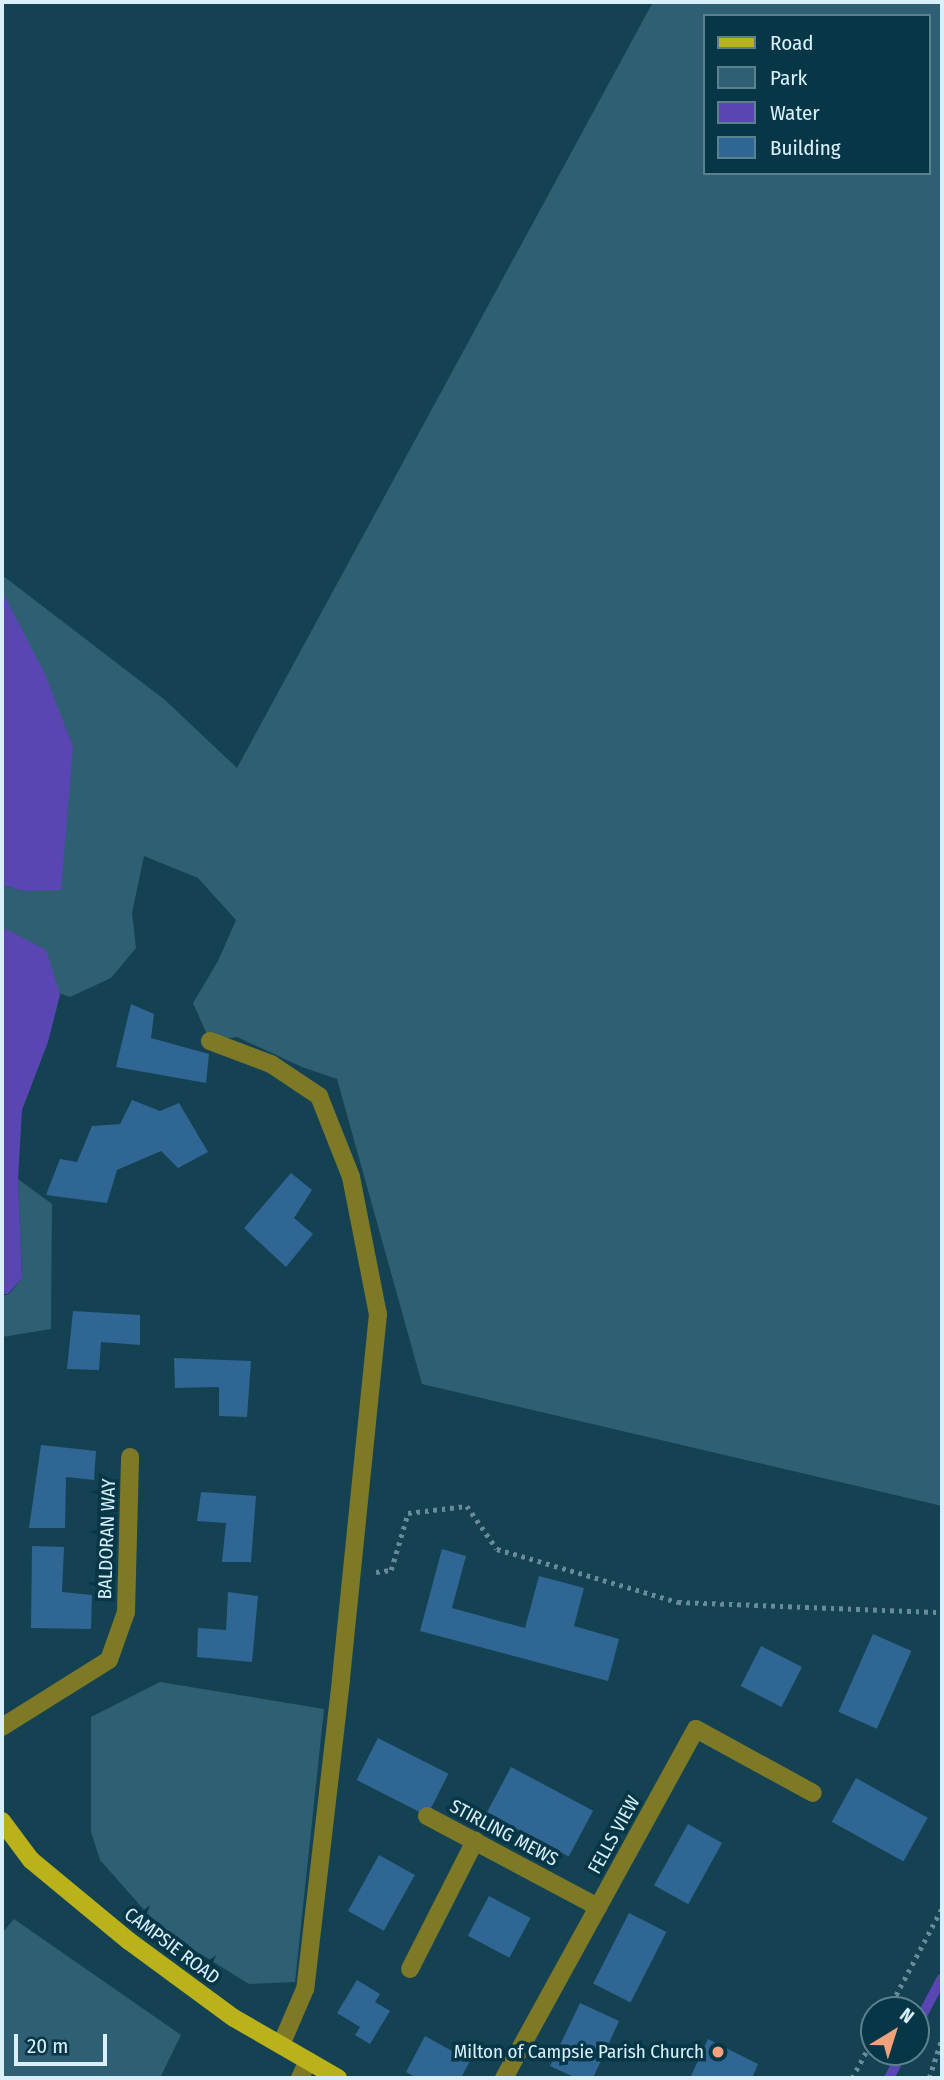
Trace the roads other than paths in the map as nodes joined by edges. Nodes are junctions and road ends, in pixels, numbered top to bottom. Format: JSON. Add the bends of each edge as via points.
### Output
{"nodes":[{"id":1,"x":210,"y":1041,"type":"dead end"},
{"id":2,"x":130,"y":1457,"type":"dead end"},
{"id":3,"x":2,"y":1727,"type":"edge"},
{"id":4,"x":813,"y":1793,"type":"dead end"},
{"id":5,"x":427,"y":1816,"type":"dead end"},
{"id":6,"x":2,"y":1821,"type":"edge"},
{"id":7,"x":475,"y":1842,"type":"junction"},
{"id":8,"x":598,"y":1907,"type":"junction"},
{"id":9,"x":410,"y":1969,"type":"dead end"},
{"id":10,"x":281,"y":2045,"type":"junction"},
{"id":11,"x":308,"y":2061,"type":"junction"},
{"id":12,"x":300,"y":2078,"type":"edge"},
{"id":13,"x":338,"y":2078,"type":"edge"},
{"id":14,"x":504,"y":2078,"type":"edge"}],
"edges":[{"from":1,"to":10,"type":"street","via":[[271,1064],[319,1096],[351,1177],[378,1314],[305,1989]]},
{"from":2,"to":3,"type":"street","name":"BALDORAN WAY","via":[[126,1612],[109,1660]]},
{"from":4,"to":8,"type":"street","name":"FELLS VIEW","via":[[696,1729]]},
{"from":5,"to":7,"type":"street","name":"STIRLING MEWS"},
{"from":6,"to":10,"type":"main road","name":"CAMPSIE ROAD","via":[[31,1860],[129,1941],[234,2018]]},
{"from":7,"to":8,"type":"street","name":"STIRLING MEWS"},
{"from":7,"to":9,"type":"street"},
{"from":8,"to":14,"type":"street","name":"FELLS VIEW"},
{"from":10,"to":11,"type":"main road","name":"CAMPSIE ROAD"},
{"from":11,"to":12,"type":"street"},
{"from":11,"to":13,"type":"main road","name":"CAMPSIE ROAD"}]}
